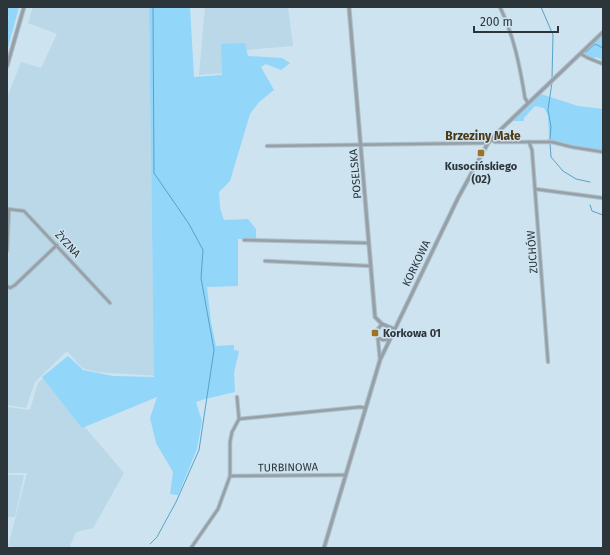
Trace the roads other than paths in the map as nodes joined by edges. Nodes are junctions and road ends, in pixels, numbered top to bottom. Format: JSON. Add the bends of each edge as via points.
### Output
{"nodes":[{"id":1,"x":24,"y":7,"type":"edge"},
{"id":2,"x":349,"y":7,"type":"edge"},
{"id":3,"x":500,"y":7,"type":"edge"},
{"id":4,"x":603,"y":32,"type":"edge"},
{"id":5,"x":581,"y":54,"type":"junction"},
{"id":6,"x":603,"y":64,"type":"edge"},
{"id":7,"x":7,"y":66,"type":"edge"},
{"id":8,"x":528,"y":103,"type":"junction"},
{"id":9,"x":490,"y":141,"type":"junction"},
{"id":10,"x":529,"y":142,"type":"junction"},
{"id":11,"x":361,"y":145,"type":"junction"},
{"id":12,"x":267,"y":146,"type":"dead end"},
{"id":13,"x":603,"y":152,"type":"edge"},
{"id":14,"x":535,"y":188,"type":"junction"},
{"id":15,"x":603,"y":198,"type":"edge"},
{"id":16,"x":8,"y":209,"type":"edge"},
{"id":17,"x":244,"y":240,"type":"dead end"},
{"id":18,"x":369,"y":243,"type":"junction"},
{"id":19,"x":57,"y":245,"type":"junction"},
{"id":20,"x":7,"y":251,"type":"edge"},
{"id":21,"x":265,"y":261,"type":"dead end"},
{"id":22,"x":371,"y":266,"type":"junction"},
{"id":23,"x":7,"y":286,"type":"edge"},
{"id":24,"x":110,"y":303,"type":"dead end"},
{"id":25,"x":382,"y":324,"type":"junction"},
{"id":26,"x":394,"y":329,"type":"junction"},
{"id":27,"x":378,"y":337,"type":"junction"},
{"id":28,"x":390,"y":339,"type":"junction"},
{"id":29,"x":380,"y":360,"type":"junction"},
{"id":30,"x":548,"y":362,"type":"dead end"},
{"id":31,"x":237,"y":397,"type":"dead end"},
{"id":32,"x":366,"y":408,"type":"junction"},
{"id":33,"x":239,"y":419,"type":"junction"},
{"id":34,"x":346,"y":475,"type":"junction"},
{"id":35,"x":230,"y":476,"type":"junction"},
{"id":36,"x":191,"y":548,"type":"edge"},
{"id":37,"x":324,"y":548,"type":"edge"}],
"edges":[{"from":1,"to":7,"type":"street"},
{"from":2,"to":11,"type":"street","name":"POSELSKA"},
{"from":3,"to":8,"type":"street","via":[[510,28]]},
{"from":4,"to":5,"type":"street","name":"KORKOWA"},
{"from":5,"to":6,"type":"street"},
{"from":5,"to":8,"type":"street","name":"KORKOWA"},
{"from":8,"to":9,"type":"street","name":"KORKOWA"},
{"from":9,"to":10,"type":"street"},
{"from":9,"to":11,"type":"street"},
{"from":9,"to":26,"type":"street","name":"KORKOWA","via":[[458,198]]},
{"from":10,"to":13,"type":"street","via":[[552,142]]},
{"from":10,"to":14,"type":"street","name":"ZUCHÓW"},
{"from":11,"to":12,"type":"street"},
{"from":11,"to":18,"type":"street","name":"POSELSKA"},
{"from":14,"to":15,"type":"street"},
{"from":14,"to":30,"type":"street","name":"ZUCHÓW"},
{"from":16,"to":19,"type":"street","name":"ŻYZNA","via":[[24,211]]},
{"from":16,"to":20,"type":"street"},
{"from":17,"to":18,"type":"street"},
{"from":18,"to":22,"type":"street","name":"POSELSKA"},
{"from":19,"to":23,"type":"street","via":[[15,285],[10,288]]},
{"from":19,"to":24,"type":"street","name":"ŻYZNA"},
{"from":21,"to":22,"type":"street"},
{"from":22,"to":25,"type":"street","name":"POSELSKA","via":[[375,317]]},
{"from":25,"to":26,"type":"street"},
{"from":25,"to":27,"type":"street","via":[[378,328]]},
{"from":26,"to":28,"type":"street","name":"KORKOWA"},
{"from":27,"to":28,"type":"street","via":[[383,340]]},
{"from":27,"to":29,"type":"street"},
{"from":28,"to":29,"type":"street","name":"KORKOWA"},
{"from":29,"to":32,"type":"street","name":"KORKOWA"},
{"from":31,"to":33,"type":"street"},
{"from":32,"to":33,"type":"street"},
{"from":32,"to":34,"type":"street","name":"KORKOWA"},
{"from":33,"to":35,"type":"street","via":[[230,442]]},
{"from":34,"to":35,"type":"street","name":"TURBINOWA"},
{"from":34,"to":37,"type":"street","name":"KORKOWA"},
{"from":35,"to":36,"type":"street","via":[[218,509]]}]}
